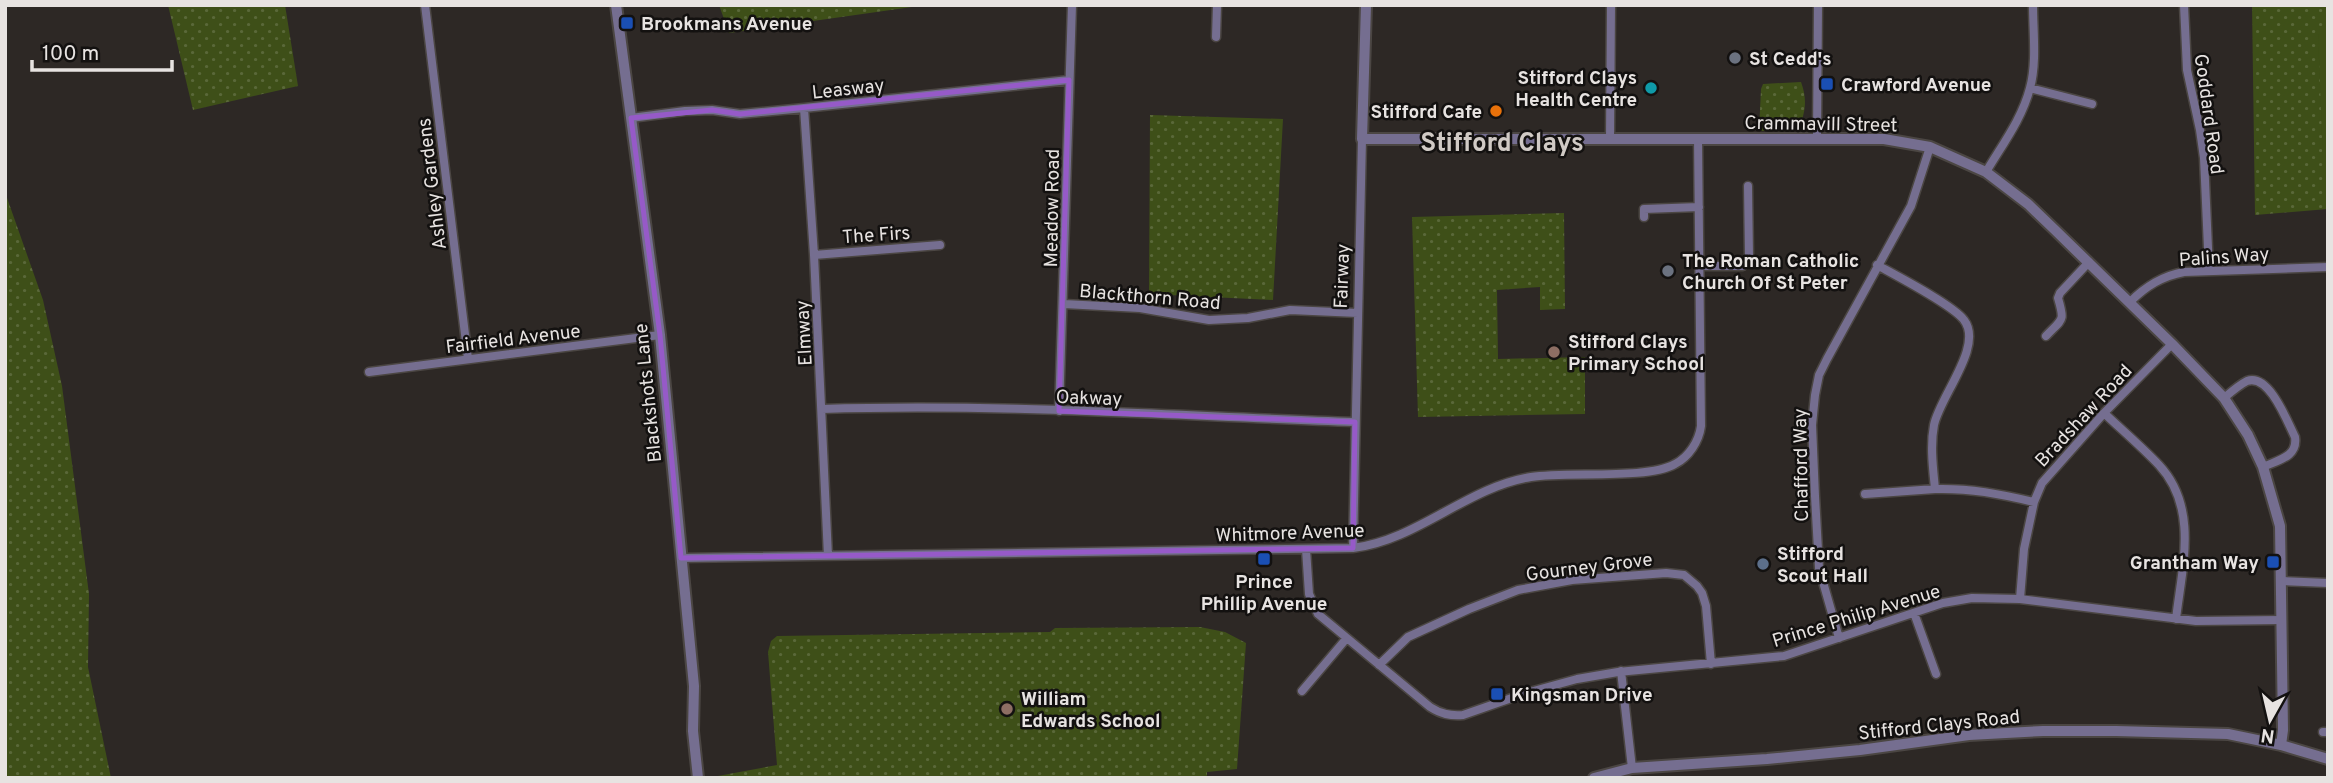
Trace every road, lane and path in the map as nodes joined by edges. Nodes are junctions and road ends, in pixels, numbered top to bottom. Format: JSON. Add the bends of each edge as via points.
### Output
{"nodes":[{"id":1,"x":425,"y":5,"type":"edge"},
{"id":2,"x":616,"y":5,"type":"edge"},
{"id":3,"x":1072,"y":5,"type":"edge"},
{"id":4,"x":1217,"y":5,"type":"edge"},
{"id":5,"x":1366,"y":5,"type":"edge"},
{"id":6,"x":1611,"y":5,"type":"edge"},
{"id":7,"x":1818,"y":5,"type":"edge"},
{"id":8,"x":2032,"y":5,"type":"edge"},
{"id":9,"x":2184,"y":5,"type":"edge"},
{"id":10,"x":1216,"y":37,"type":"dead end"},
{"id":11,"x":1069,"y":80,"type":"junction"},
{"id":12,"x":2030,"y":88,"type":"junction"},
{"id":13,"x":2092,"y":104,"type":"dead end"},
{"id":14,"x":804,"y":108,"type":"junction"},
{"id":15,"x":631,"y":118,"type":"junction"},
{"id":16,"x":1698,"y":138,"type":"junction"},
{"id":17,"x":1817,"y":138,"type":"junction"},
{"id":18,"x":1362,"y":139,"type":"junction"},
{"id":19,"x":1610,"y":139,"type":"junction"},
{"id":20,"x":1930,"y":147,"type":"junction"},
{"id":21,"x":1986,"y":172,"type":"junction"},
{"id":22,"x":1748,"y":186,"type":"dead end"},
{"id":23,"x":1699,"y":208,"type":"junction"},
{"id":24,"x":1644,"y":217,"type":"dead end"},
{"id":25,"x":940,"y":245,"type":"dead end"},
{"id":26,"x":814,"y":254,"type":"junction"},
{"id":27,"x":2090,"y":262,"type":"junction"},
{"id":28,"x":1877,"y":265,"type":"junction"},
{"id":29,"x":1700,"y":267,"type":"junction"},
{"id":30,"x":2328,"y":267,"type":"edge"},
{"id":31,"x":2209,"y":270,"type":"junction"},
{"id":32,"x":2130,"y":302,"type":"junction"},
{"id":33,"x":1064,"y":304,"type":"junction"},
{"id":34,"x":1358,"y":313,"type":"junction"},
{"id":35,"x":660,"y":335,"type":"junction"},
{"id":36,"x":2046,"y":336,"type":"dead end"},
{"id":37,"x":2172,"y":344,"type":"junction"},
{"id":38,"x":468,"y":359,"type":"junction"},
{"id":39,"x":369,"y":372,"type":"dead end"},
{"id":40,"x":2224,"y":398,"type":"junction"},
{"id":41,"x":822,"y":409,"type":"junction"},
{"id":42,"x":1059,"y":411,"type":"junction"},
{"id":43,"x":2105,"y":413,"type":"junction"},
{"id":44,"x":1355,"y":422,"type":"junction"},
{"id":45,"x":2263,"y":467,"type":"junction"},
{"id":46,"x":1936,"y":489,"type":"junction"},
{"id":47,"x":1865,"y":494,"type":"dead end"},
{"id":48,"x":2034,"y":502,"type":"junction"},
{"id":49,"x":1353,"y":548,"type":"junction"},
{"id":50,"x":1306,"y":549,"type":"junction"},
{"id":51,"x":828,"y":556,"type":"junction"},
{"id":52,"x":681,"y":558,"type":"junction"},
{"id":53,"x":2281,"y":581,"type":"junction"},
{"id":54,"x":2328,"y":583,"type":"edge"},
{"id":55,"x":2020,"y":599,"type":"junction"},
{"id":56,"x":1914,"y":613,"type":"junction"},
{"id":57,"x":2176,"y":619,"type":"junction"},
{"id":58,"x":2281,"y":620,"type":"junction"},
{"id":59,"x":1839,"y":638,"type":"junction"},
{"id":60,"x":1346,"y":639,"type":"junction"},
{"id":61,"x":1711,"y":664,"type":"junction"},
{"id":62,"x":1379,"y":665,"type":"junction"},
{"id":63,"x":1621,"y":671,"type":"junction"},
{"id":64,"x":1936,"y":674,"type":"dead end"},
{"id":65,"x":1302,"y":691,"type":"dead end"},
{"id":66,"x":2281,"y":744,"type":"junction"},
{"id":67,"x":2328,"y":759,"type":"edge"},
{"id":68,"x":1632,"y":768,"type":"junction"},
{"id":69,"x":698,"y":778,"type":"edge"},
{"id":70,"x":1594,"y":778,"type":"edge"}],
"edges":[{"from":1,"to":38,"type":"street","name":"Ashley Gardens"},
{"from":2,"to":15,"type":"street","name":"Blackshots Lane"},
{"from":3,"to":11,"type":"street","name":"Meadow Road"},
{"from":4,"to":10,"type":"street"},
{"from":5,"to":18,"type":"street","name":"Fairway"},
{"from":6,"to":19,"type":"street"},
{"from":7,"to":17,"type":"street"},
{"from":8,"to":12,"type":"street"},
{"from":9,"to":31,"type":"street","name":"Goddard Road","via":[[2187,70],[2204,158]]},
{"from":11,"to":14,"type":"street","name":"Leasway"},
{"from":11,"to":33,"type":"street","name":"Meadow Road"},
{"from":12,"to":13,"type":"street"},
{"from":12,"to":21,"type":"street","via":[[2020,115]]},
{"from":14,"to":15,"type":"street","name":"Leasway","via":[[740,114],[685,111]]},
{"from":14,"to":26,"type":"street","name":"Elmway"},
{"from":15,"to":35,"type":"street","name":"Blackshots Lane"},
{"from":16,"to":17,"type":"street","name":"Crammavill Street"},
{"from":16,"to":19,"type":"street","name":"Crammavill Street"},
{"from":16,"to":23,"type":"street","name":"Whitmore Avenue"},
{"from":17,"to":20,"type":"street","name":"Crammavill Street","via":[[1884,139]]},
{"from":18,"to":19,"type":"street","name":"Crammavill Street"},
{"from":18,"to":34,"type":"street","name":"Fairway"},
{"from":20,"to":21,"type":"street","name":"Crammavill Street"},
{"from":20,"to":28,"type":"street","name":"Chafford Way","via":[[1911,206]]},
{"from":21,"to":27,"type":"street","name":"Crammavill Street"},
{"from":22,"to":29,"type":"street","via":[[1749,257],[1743,266]]},
{"from":23,"to":24,"type":"street","via":[[1644,209]]},
{"from":23,"to":29,"type":"street","name":"Whitmore Avenue"},
{"from":25,"to":26,"type":"street","name":"The Firs"},
{"from":26,"to":41,"type":"street","name":"Elmway"},
{"from":27,"to":32,"type":"street","name":"Crammavill Street"},
{"from":27,"to":36,"type":"street","via":[[2060,293],[2063,317]]},
{"from":28,"to":46,"type":"street","via":[[1959,314],[1970,330],[1967,351],[1934,425]]},
{"from":28,"to":59,"type":"street","name":"Chafford Way","via":[[1819,375],[1812,425],[1819,568]]},
{"from":29,"to":49,"type":"street","name":"Whitmore Avenue","via":[[1702,420],[1697,441],[1684,458],[1657,471],[1515,480],[1389,540]]},
{"from":30,"to":31,"type":"street","name":"Palins Way"},
{"from":31,"to":32,"type":"street","name":"Palins Way","via":[[2169,275]]},
{"from":32,"to":37,"type":"street","name":"Crammavill Street"},
{"from":33,"to":34,"type":"street","name":"Blackthorn Road","via":[[1140,308],[1209,320],[1290,310]]},
{"from":33,"to":42,"type":"street","name":"Meadow Road"},
{"from":34,"to":44,"type":"street","name":"Fairway"},
{"from":35,"to":38,"type":"street","name":"Fairfield Avenue"},
{"from":35,"to":52,"type":"street","name":"Blackshots Lane"},
{"from":37,"to":40,"type":"street","name":"Crammavill Street"},
{"from":37,"to":43,"type":"street","name":"Bradshaw Road"},
{"from":38,"to":39,"type":"street","name":"Fairfield Avenue"},
{"from":40,"to":45,"type":"street","name":"Crammavill Street"},
{"from":40,"to":45,"type":"street","via":[[2246,382],[2267,386],[2296,444],[2289,456]]},
{"from":41,"to":42,"type":"street","name":"Oakway"},
{"from":41,"to":51,"type":"street","name":"Elmway"},
{"from":42,"to":44,"type":"street","name":"Oakway"},
{"from":43,"to":48,"type":"street","name":"Bradshaw Road","via":[[2054,467]]},
{"from":43,"to":57,"type":"street","via":[[2160,466],[2182,504],[2185,536]]},
{"from":44,"to":49,"type":"street","name":"Fairway"},
{"from":45,"to":53,"type":"street","name":"Crammavill Street","via":[[2280,526]]},
{"from":46,"to":47,"type":"street"},
{"from":46,"to":48,"type":"street","via":[[1979,490]]},
{"from":48,"to":55,"type":"street","name":"Bradshaw Road"},
{"from":49,"to":50,"type":"street","name":"Whitmore Avenue"},
{"from":50,"to":51,"type":"street","name":"Whitmore Avenue"},
{"from":50,"to":60,"type":"street","name":"Prince Philip Avenue","via":[[1312,604]]},
{"from":51,"to":52,"type":"street","name":"Whitmore Avenue"},
{"from":52,"to":69,"type":"street","name":"Blackshots Lane"},
{"from":53,"to":54,"type":"street"},
{"from":53,"to":58,"type":"street","name":"Crammavill Street"},
{"from":55,"to":56,"type":"street","name":"Prince Philip Avenue","via":[[1972,598]]},
{"from":55,"to":57,"type":"street","name":"Prince Philip Avenue"},
{"from":56,"to":59,"type":"street","name":"Prince Philip Avenue"},
{"from":56,"to":64,"type":"street"},
{"from":57,"to":58,"type":"street","name":"Prince Philip Avenue"},
{"from":58,"to":66,"type":"street","name":"Crammavill Street"},
{"from":59,"to":61,"type":"street","name":"Prince Philip Avenue","via":[[1784,656]]},
{"from":60,"to":62,"type":"street","name":"Prince Philip Avenue"},
{"from":60,"to":65,"type":"street"},
{"from":61,"to":62,"type":"street","name":"Gourney Grove","via":[[1702,593],[1684,575],[1666,573],[1572,580],[1518,590],[1408,637]]},
{"from":61,"to":63,"type":"street","name":"Prince Philip Avenue"},
{"from":62,"to":63,"type":"street","name":"Prince Philip Avenue","via":[[1430,707],[1453,716],[1539,689]]},
{"from":63,"to":68,"type":"street"},
{"from":66,"to":67,"type":"street","name":"Stifford Clays Road"},
{"from":66,"to":68,"type":"street","name":"Stifford Clays Road","via":[[2228,734],[2043,731]]},
{"from":68,"to":70,"type":"street","name":"Stifford Clays Road"}]}
